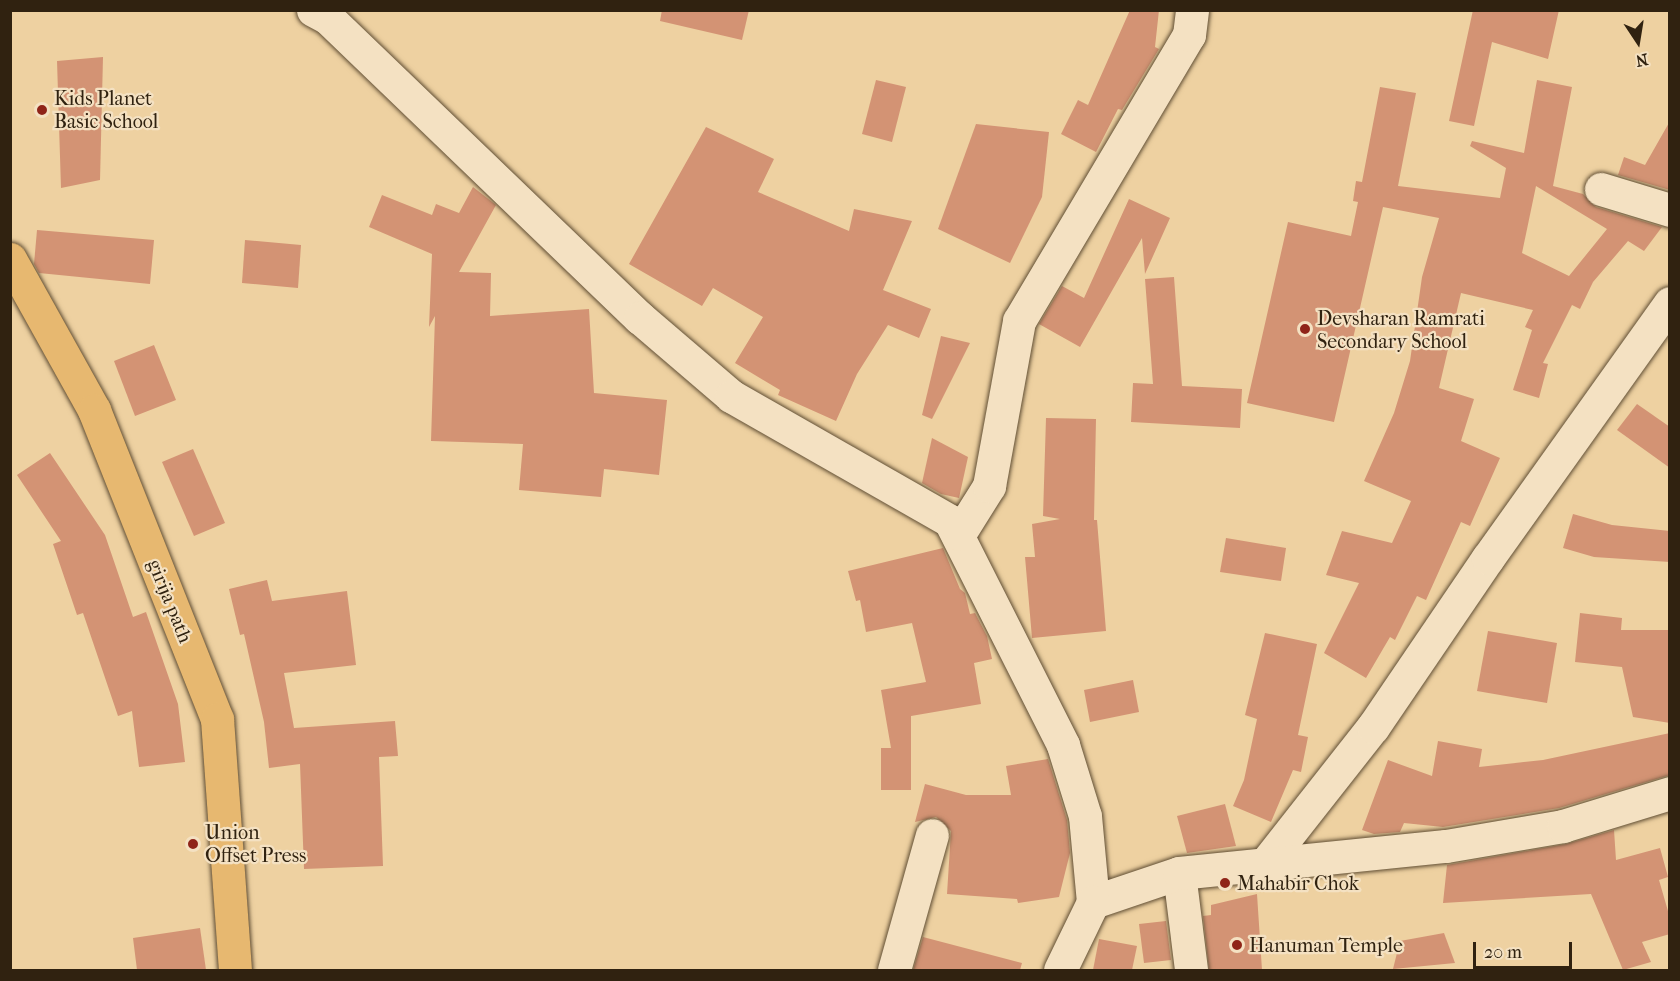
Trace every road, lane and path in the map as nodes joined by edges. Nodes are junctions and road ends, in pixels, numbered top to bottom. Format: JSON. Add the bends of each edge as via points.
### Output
{"nodes":[{"id":1,"x":313,"y":10,"type":"edge"},
{"id":2,"x":1192,"y":10,"type":"edge"},
{"id":3,"x":1601,"y":189,"type":"dead end"},
{"id":4,"x":1670,"y":210,"type":"edge"},
{"id":5,"x":10,"y":259,"type":"edge"},
{"id":6,"x":1670,"y":303,"type":"edge"},
{"id":7,"x":959,"y":534,"type":"junction"},
{"id":8,"x":1670,"y":793,"type":"edge"},
{"id":9,"x":932,"y":835,"type":"dead end"},
{"id":10,"x":1265,"y":864,"type":"junction"},
{"id":11,"x":1179,"y":873,"type":"junction"},
{"id":12,"x":1093,"y":902,"type":"junction"},
{"id":13,"x":235,"y":970,"type":"edge"},
{"id":14,"x":894,"y":970,"type":"edge"},
{"id":15,"x":1060,"y":970,"type":"edge"},
{"id":16,"x":1191,"y":970,"type":"edge"}],
"edges":[{"from":1,"to":7,"type":"street","via":[[328,18],[640,318],[730,396],[950,522]]},
{"from":2,"to":7,"type":"street","via":[[1189,34],[1019,321],[989,486]]},
{"from":3,"to":4,"type":"street"},
{"from":5,"to":13,"type":"main road","name":"girija path","via":[[94,410],[217,718]]},
{"from":6,"to":10,"type":"street","via":[[1373,727]]},
{"from":7,"to":12,"type":"street","via":[[1021,667],[1063,745],[1084,816]]},
{"from":8,"to":10,"type":"street","via":[[1563,826],[1446,846]]},
{"from":9,"to":14,"type":"street"},
{"from":10,"to":11,"type":"street"},
{"from":11,"to":12,"type":"street"},
{"from":11,"to":16,"type":"street"},
{"from":12,"to":15,"type":"street"}]}
